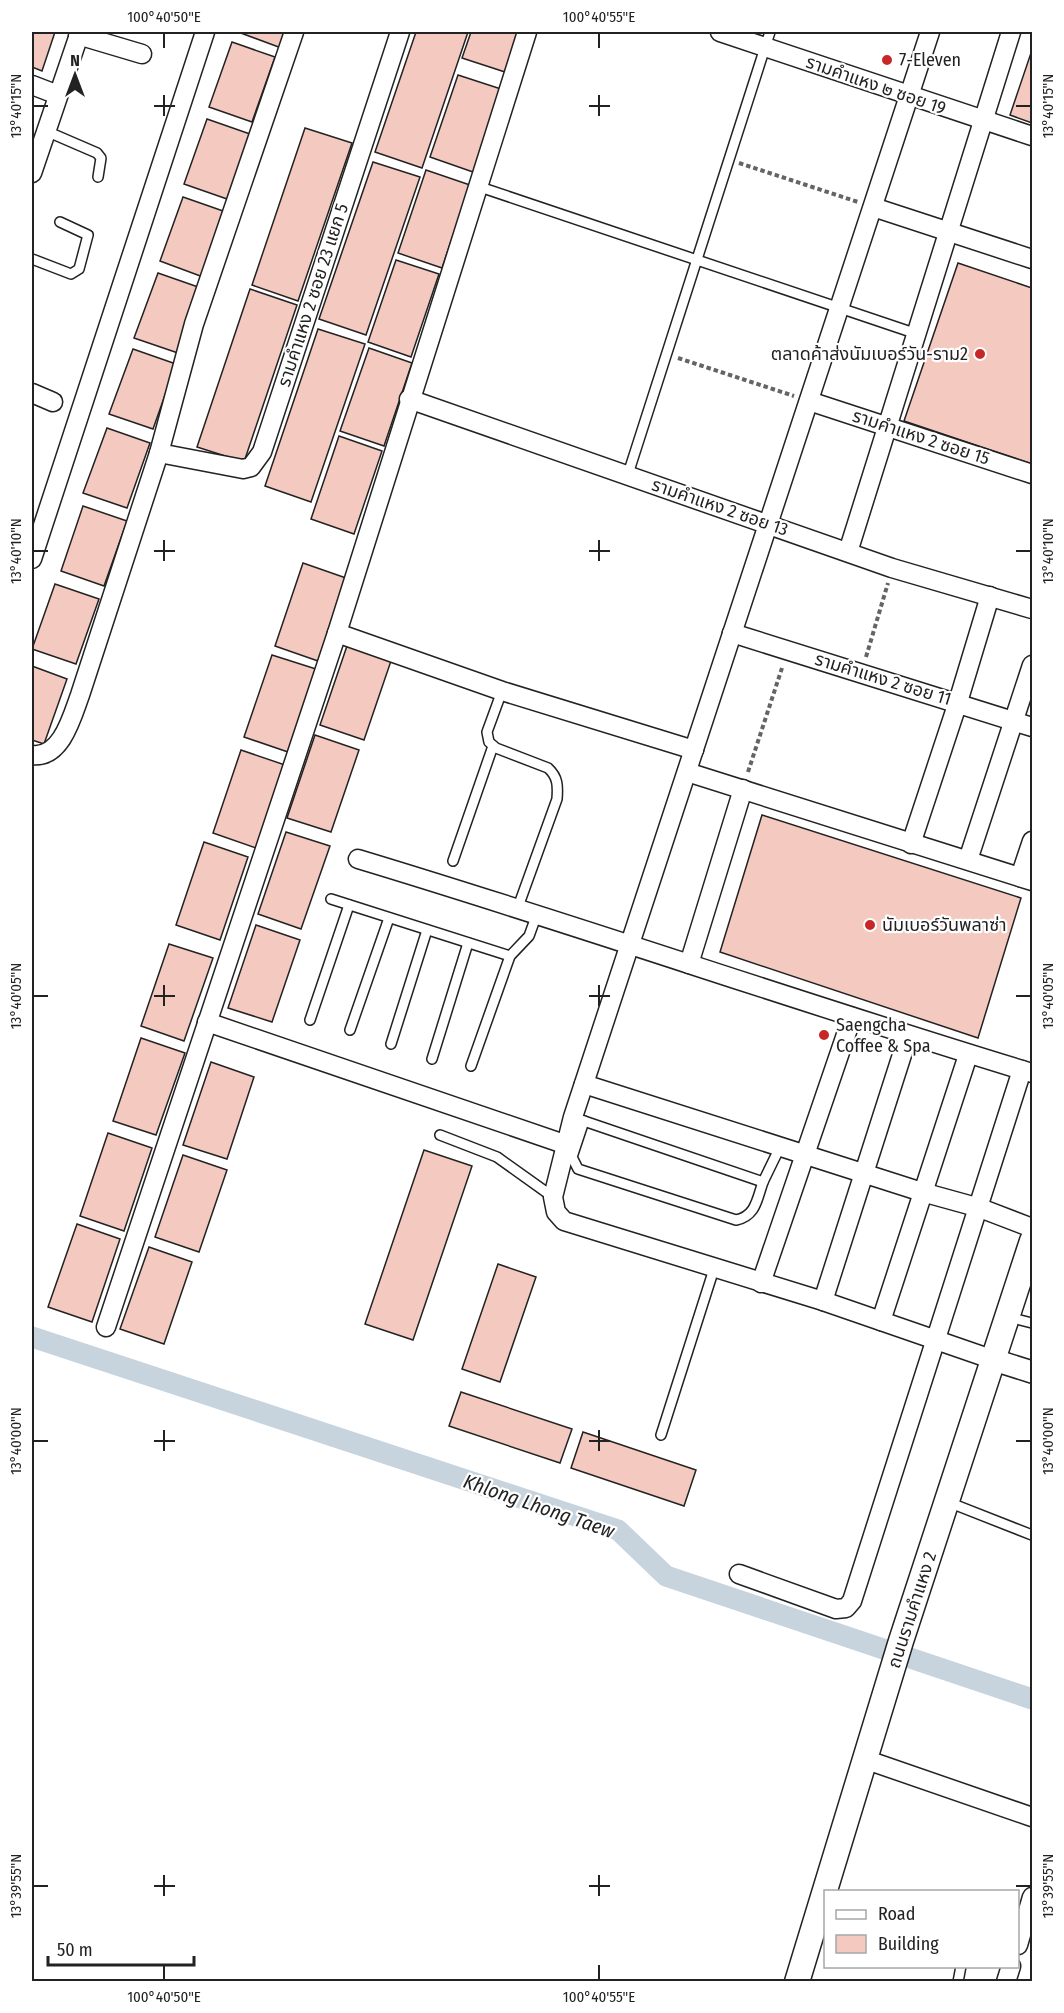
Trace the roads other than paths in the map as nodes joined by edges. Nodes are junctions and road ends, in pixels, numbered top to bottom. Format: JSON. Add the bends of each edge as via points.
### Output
{"nodes":[{"id":1,"x":205,"y":32,"type":"edge"},
{"id":2,"x":294,"y":32,"type":"edge"},
{"id":3,"x":400,"y":32,"type":"edge"},
{"id":4,"x":527,"y":32,"type":"edge"},
{"id":5,"x":720,"y":32,"type":"edge"},
{"id":6,"x":930,"y":32,"type":"edge"},
{"id":7,"x":1011,"y":32,"type":"edge"},
{"id":8,"x":79,"y":33,"type":"edge"},
{"id":9,"x":768,"y":39,"type":"edge"},
{"id":10,"x":142,"y":54,"type":"dead end"},
{"id":11,"x":32,"y":85,"type":"edge"},
{"id":12,"x":58,"y":94,"type":"junction"},
{"id":13,"x":909,"y":96,"type":"junction"},
{"id":14,"x":983,"y":120,"type":"junction"},
{"id":15,"x":46,"y":131,"type":"junction"},
{"id":16,"x":1032,"y":136,"type":"edge"},
{"id":17,"x":32,"y":169,"type":"edge"},
{"id":18,"x":98,"y":177,"type":"dead end"},
{"id":19,"x":477,"y":186,"type":"junction"},
{"id":20,"x":873,"y":207,"type":"junction"},
{"id":21,"x":60,"y":222,"type":"dead end"},
{"id":22,"x":948,"y":232,"type":"junction"},
{"id":23,"x":32,"y":259,"type":"edge"},
{"id":24,"x":697,"y":259,"type":"junction"},
{"id":25,"x":1032,"y":259,"type":"edge"},
{"id":26,"x":840,"y":308,"type":"junction"},
{"id":27,"x":916,"y":334,"type":"junction"},
{"id":28,"x":32,"y":393,"type":"edge"},
{"id":29,"x":409,"y":399,"type":"junction"},
{"id":30,"x":809,"y":400,"type":"junction"},
{"id":31,"x":53,"y":402,"type":"dead end"},
{"id":32,"x":887,"y":426,"type":"junction"},
{"id":33,"x":159,"y":453,"type":"junction"},
{"id":34,"x":628,"y":474,"type":"junction"},
{"id":35,"x":1032,"y":474,"type":"edge"},
{"id":36,"x":768,"y":523,"type":"junction"},
{"id":37,"x":848,"y":552,"type":"junction"},
{"id":38,"x":32,"y":559,"type":"edge"},
{"id":39,"x":990,"y":596,"type":"junction"},
{"id":40,"x":1032,"y":609,"type":"edge"},
{"id":41,"x":337,"y":633,"type":"junction"},
{"id":42,"x":732,"y":633,"type":"junction"},
{"id":43,"x":1032,"y":665,"type":"edge"},
{"id":44,"x":502,"y":692,"type":"junction"},
{"id":45,"x":958,"y":702,"type":"junction"},
{"id":46,"x":1015,"y":721,"type":"junction"},
{"id":47,"x":1032,"y":727,"type":"edge"},
{"id":48,"x":493,"y":746,"type":"junction"},
{"id":49,"x":694,"y":750,"type":"junction"},
{"id":50,"x":32,"y":755,"type":"edge"},
{"id":51,"x":687,"y":772,"type":"junction"},
{"id":52,"x":743,"y":789,"type":"junction"},
{"id":53,"x":1032,"y":841,"type":"edge"},
{"id":54,"x":911,"y":844,"type":"junction"},
{"id":55,"x":358,"y":859,"type":"dead end"},
{"id":56,"x":968,"y":860,"type":"junction"},
{"id":57,"x":453,"y":861,"type":"dead end"},
{"id":58,"x":1026,"y":879,"type":"edge"},
{"id":59,"x":331,"y":899,"type":"dead end"},
{"id":60,"x":349,"y":905,"type":"junction"},
{"id":61,"x":518,"y":907,"type":"junction"},
{"id":62,"x":537,"y":914,"type":"junction"},
{"id":63,"x":389,"y":918,"type":"junction"},
{"id":64,"x":428,"y":930,"type":"junction"},
{"id":65,"x":468,"y":943,"type":"junction"},
{"id":66,"x":630,"y":943,"type":"junction"},
{"id":67,"x":510,"y":956,"type":"junction"},
{"id":68,"x":689,"y":964,"type":"junction"},
{"id":69,"x":852,"y":1017,"type":"junction"},
{"id":70,"x":310,"y":1020,"type":"dead end"},
{"id":71,"x":207,"y":1022,"type":"junction"},
{"id":72,"x":350,"y":1030,"type":"dead end"},
{"id":73,"x":908,"y":1036,"type":"junction"},
{"id":74,"x":391,"y":1044,"type":"dead end"},
{"id":75,"x":968,"y":1054,"type":"junction"},
{"id":76,"x":432,"y":1059,"type":"dead end"},
{"id":77,"x":471,"y":1066,"type":"dead end"},
{"id":78,"x":1027,"y":1072,"type":"edge"},
{"id":79,"x":584,"y":1084,"type":"junction"},
{"id":80,"x":579,"y":1119,"type":"junction"},
{"id":81,"x":440,"y":1135,"type":"dead end"},
{"id":82,"x":567,"y":1145,"type":"junction"},
{"id":83,"x":780,"y":1148,"type":"junction"},
{"id":84,"x":805,"y":1155,"type":"junction"},
{"id":85,"x":866,"y":1173,"type":"junction"},
{"id":86,"x":763,"y":1182,"type":"junction"},
{"id":87,"x":922,"y":1192,"type":"junction"},
{"id":88,"x":553,"y":1197,"type":"junction"},
{"id":89,"x":980,"y":1208,"type":"junction"},
{"id":90,"x":1032,"y":1228,"type":"edge"},
{"id":91,"x":1032,"y":1241,"type":"edge"},
{"id":92,"x":714,"y":1269,"type":"junction"},
{"id":93,"x":761,"y":1283,"type":"junction"},
{"id":94,"x":824,"y":1301,"type":"junction"},
{"id":95,"x":1020,"y":1320,"type":"edge"},
{"id":96,"x":881,"y":1321,"type":"junction"},
{"id":97,"x":106,"y":1327,"type":"dead end"},
{"id":98,"x":937,"y":1342,"type":"junction"},
{"id":99,"x":994,"y":1360,"type":"junction"},
{"id":100,"x":1032,"y":1372,"type":"edge"},
{"id":101,"x":661,"y":1435,"type":"dead end"},
{"id":102,"x":948,"y":1502,"type":"junction"},
{"id":103,"x":1032,"y":1535,"type":"edge"},
{"id":104,"x":739,"y":1574,"type":"dead end"},
{"id":105,"x":864,"y":1760,"type":"junction"},
{"id":106,"x":1032,"y":1817,"type":"edge"},
{"id":107,"x":827,"y":1890,"type":"edge"},
{"id":108,"x":1032,"y":1897,"type":"edge"},
{"id":109,"x":822,"y":1906,"type":"edge"},
{"id":110,"x":1019,"y":1939,"type":"edge"},
{"id":111,"x":797,"y":1982,"type":"edge"}],
"edges":[{"from":1,"to":38,"type":"street"},
{"from":2,"to":33,"type":"street","via":[[194,324]]},
{"from":3,"to":33,"type":"street","name":"รามคำแหง 2 ซอย 23 แยก 5","via":[[262,452],[251,466],[243,469]]},
{"from":4,"to":19,"type":"street"},
{"from":5,"to":9,"type":"street","name":"รามคำแหง ๒ ซอย 19"},
{"from":6,"to":13,"type":"street"},
{"from":7,"to":14,"type":"street"},
{"from":8,"to":10,"type":"street"},
{"from":8,"to":12,"type":"street"},
{"from":9,"to":13,"type":"street","name":"รามคำแหง ๒ ซอย 19"},
{"from":9,"to":24,"type":"lane"},
{"from":11,"to":12,"type":"street"},
{"from":12,"to":15,"type":"street"},
{"from":13,"to":14,"type":"street","name":"รามคำแหง ๒ ซอย 19"},
{"from":13,"to":20,"type":"street"},
{"from":14,"to":16,"type":"street","name":"รามคำแหง ๒ ซอย 19"},
{"from":14,"to":22,"type":"street"},
{"from":15,"to":17,"type":"street"},
{"from":15,"to":18,"type":"lane","via":[[97,153],[101,158]]},
{"from":19,"to":24,"type":"lane"},
{"from":19,"to":29,"type":"street"},
{"from":20,"to":22,"type":"street"},
{"from":20,"to":26,"type":"street"},
{"from":21,"to":23,"type":"lane","via":[[88,235],[79,270],[71,274]]},
{"from":22,"to":25,"type":"street"},
{"from":22,"to":27,"type":"street"},
{"from":24,"to":26,"type":"lane"},
{"from":24,"to":34,"type":"lane"},
{"from":26,"to":27,"type":"lane"},
{"from":26,"to":30,"type":"street"},
{"from":27,"to":32,"type":"street"},
{"from":28,"to":31,"type":"street"},
{"from":29,"to":34,"type":"street","name":"รามคำแหง 2 ซอย 13"},
{"from":29,"to":41,"type":"street"},
{"from":30,"to":32,"type":"street","name":"รามคำแหง 2 ซอย 15"},
{"from":30,"to":36,"type":"street"},
{"from":32,"to":35,"type":"street","name":"รามคำแหง 2 ซอย 15"},
{"from":32,"to":37,"type":"street"},
{"from":33,"to":50,"type":"street","via":[[68,727],[53,750],[41,756]]},
{"from":34,"to":36,"type":"street","name":"รามคำแหง 2 ซอย 13"},
{"from":36,"to":37,"type":"street","name":"รามคำแหง 2 ซอย 13"},
{"from":36,"to":42,"type":"street"},
{"from":37,"to":39,"type":"street","name":"รามคำแหง 2 ซอย 13"},
{"from":39,"to":40,"type":"street","name":"รามคำแหง 2 ซอย 13"},
{"from":39,"to":45,"type":"street"},
{"from":41,"to":44,"type":"street"},
{"from":41,"to":71,"type":"street"},
{"from":42,"to":45,"type":"street","name":"รามคำแหง 2 ซอย 11"},
{"from":42,"to":49,"type":"street"},
{"from":43,"to":46,"type":"street"},
{"from":44,"to":48,"type":"lane","via":[[487,732]]},
{"from":44,"to":49,"type":"street"},
{"from":45,"to":46,"type":"street","name":"รามคำแหง 2 ซอย 11"},
{"from":45,"to":54,"type":"street"},
{"from":46,"to":47,"type":"street","name":"รามคำแหง 2 ซอย 11"},
{"from":46,"to":56,"type":"street"},
{"from":48,"to":57,"type":"lane"},
{"from":48,"to":61,"type":"lane","via":[[548,768],[558,785],[557,798]]},
{"from":49,"to":51,"type":"street"},
{"from":51,"to":52,"type":"street"},
{"from":51,"to":66,"type":"street"},
{"from":52,"to":54,"type":"street"},
{"from":52,"to":68,"type":"street"},
{"from":53,"to":58,"type":"street"},
{"from":54,"to":56,"type":"street"},
{"from":55,"to":61,"type":"street"},
{"from":56,"to":58,"type":"street"},
{"from":59,"to":60,"type":"lane"},
{"from":60,"to":63,"type":"lane"},
{"from":60,"to":70,"type":"lane"},
{"from":61,"to":62,"type":"street"},
{"from":62,"to":66,"type":"street"},
{"from":62,"to":67,"type":"lane","via":[[529,936]]},
{"from":63,"to":64,"type":"lane"},
{"from":63,"to":72,"type":"lane"},
{"from":64,"to":65,"type":"lane"},
{"from":64,"to":74,"type":"lane"},
{"from":65,"to":67,"type":"lane"},
{"from":65,"to":76,"type":"lane"},
{"from":66,"to":68,"type":"street"},
{"from":66,"to":79,"type":"street"},
{"from":67,"to":77,"type":"lane"},
{"from":68,"to":69,"type":"street"},
{"from":69,"to":73,"type":"street"},
{"from":69,"to":84,"type":"street"},
{"from":71,"to":82,"type":"street"},
{"from":71,"to":97,"type":"street"},
{"from":73,"to":75,"type":"street"},
{"from":73,"to":85,"type":"street"},
{"from":75,"to":78,"type":"street"},
{"from":75,"to":87,"type":"street"},
{"from":78,"to":89,"type":"street"},
{"from":79,"to":80,"type":"street"},
{"from":79,"to":83,"type":"street"},
{"from":80,"to":82,"type":"street"},
{"from":80,"to":86,"type":"lane"},
{"from":80,"to":86,"type":"lane","via":[[572,1157],[578,1169],[736,1221],[754,1210]]},
{"from":81,"to":88,"type":"lane","via":[[497,1157]]},
{"from":82,"to":88,"type":"street"},
{"from":83,"to":84,"type":"street"},
{"from":83,"to":86,"type":"lane"},
{"from":84,"to":85,"type":"street"},
{"from":84,"to":93,"type":"street"},
{"from":85,"to":87,"type":"street"},
{"from":85,"to":94,"type":"street"},
{"from":87,"to":89,"type":"street"},
{"from":87,"to":96,"type":"street"},
{"from":88,"to":92,"type":"street","via":[[556,1212],[564,1221]]},
{"from":89,"to":90,"type":"street"},
{"from":89,"to":98,"type":"street"},
{"from":91,"to":95,"type":"main road","name":"ถนนรามคำแหง 2"},
{"from":92,"to":93,"type":"street"},
{"from":92,"to":101,"type":"lane"},
{"from":93,"to":94,"type":"street"},
{"from":94,"to":96,"type":"street"},
{"from":95,"to":99,"type":"main road","name":"ถนนรามคำแหง 2"},
{"from":96,"to":98,"type":"street"},
{"from":98,"to":99,"type":"street"},
{"from":98,"to":104,"type":"street","via":[[852,1601],[846,1608],[836,1609]]},
{"from":99,"to":100,"type":"street"},
{"from":99,"to":102,"type":"main road","name":"ถนนรามคำแหง 2"},
{"from":102,"to":103,"type":"lane"},
{"from":102,"to":105,"type":"main road","name":"ถนนรามคำแหง 2"},
{"from":105,"to":106,"type":"street"},
{"from":105,"to":107,"type":"main road","name":"ถนนรามคำแหง 2"},
{"from":108,"to":110,"type":"street"},
{"from":109,"to":111,"type":"main road","name":"ถนนรามคำแหง 2"}]}
